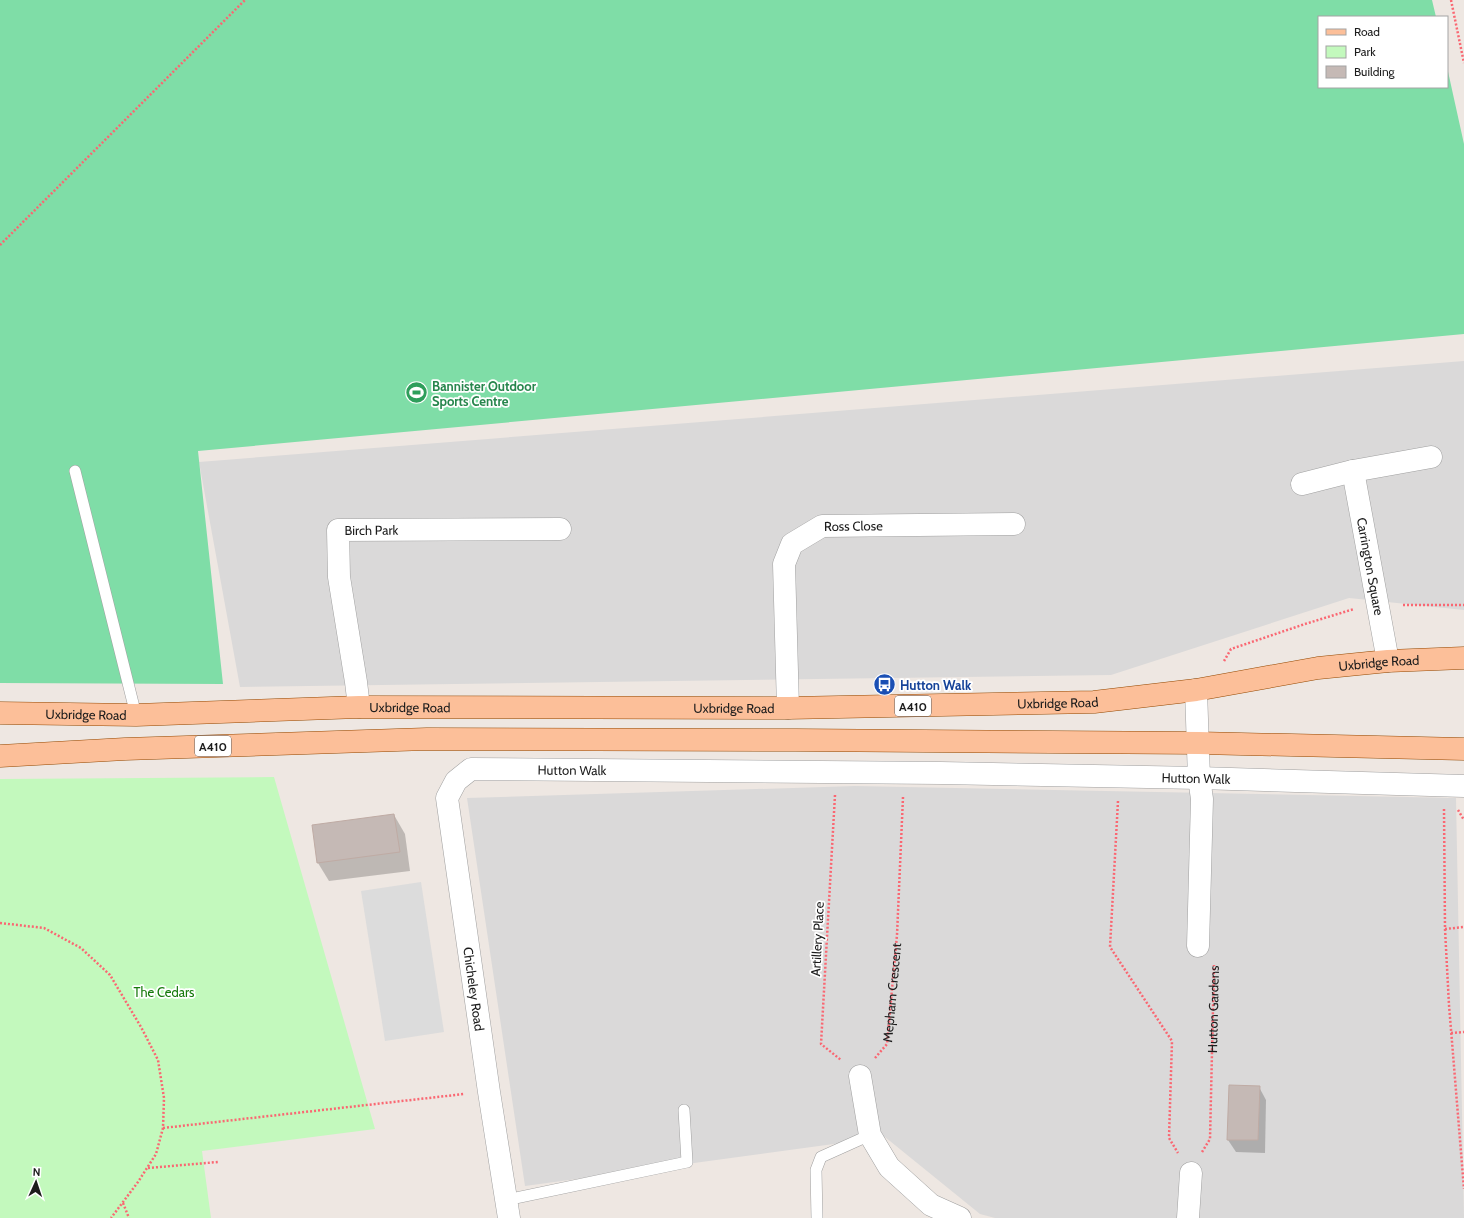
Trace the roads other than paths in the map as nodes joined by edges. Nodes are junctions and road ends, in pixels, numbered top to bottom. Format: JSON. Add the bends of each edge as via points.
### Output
{"nodes":[{"id":1,"x":1431,"y":457,"type":"dead end"},
{"id":2,"x":75,"y":470,"type":"dead end"},
{"id":3,"x":1353,"y":471,"type":"junction"},
{"id":4,"x":1302,"y":484,"type":"dead end"},
{"id":5,"x":1014,"y":524,"type":"dead end"},
{"id":6,"x":560,"y":529,"type":"dead end"},
{"id":7,"x":1464,"y":658,"type":"edge"},
{"id":8,"x":1388,"y":661,"type":"junction"},
{"id":9,"x":1196,"y":690,"type":"junction"},
{"id":10,"x":359,"y":707,"type":"junction"},
{"id":11,"x":788,"y":708,"type":"junction"},
{"id":12,"x":0,"y":713,"type":"edge"},
{"id":13,"x":136,"y":715,"type":"junction"},
{"id":14,"x":1199,"y":743,"type":"junction"},
{"id":15,"x":1464,"y":749,"type":"edge"},
{"id":16,"x":0,"y":756,"type":"edge"},
{"id":17,"x":471,"y":769,"type":"joint"},
{"id":18,"x":1199,"y":778,"type":"junction"},
{"id":19,"x":1464,"y":786,"type":"edge"},
{"id":20,"x":1198,"y":946,"type":"road end"},
{"id":21,"x":860,"y":1076,"type":"road end"},
{"id":22,"x":684,"y":1110,"type":"dead end"},
{"id":23,"x":870,"y":1135,"type":"junction"},
{"id":24,"x":1190,"y":1173,"type":"road end"},
{"id":25,"x":507,"y":1209,"type":"edge"},
{"id":26,"x":928,"y":1212,"type":"edge"},
{"id":27,"x":817,"y":1218,"type":"edge"},
{"id":28,"x":960,"y":1218,"type":"edge"},
{"id":29,"x":1188,"y":1218,"type":"edge"}],
"edges":[{"from":1,"to":3,"type":"street"},
{"from":2,"to":13,"type":"lane"},
{"from":3,"to":4,"type":"street"},
{"from":3,"to":8,"type":"street","name":"Carrington Square"},
{"from":5,"to":11,"type":"street","name":"Ross Close","via":[[822,526],[792,544],[784,564]]},
{"from":6,"to":10,"type":"street","name":"Birch Park","via":[[338,530],[339,577]]},
{"from":7,"to":8,"type":"main road","name":"Uxbridge Road","number":"A410"},
{"from":8,"to":9,"type":"main road","name":"Uxbridge Road","number":"A410","via":[[1318,668]]},
{"from":9,"to":11,"type":"main road","name":"Uxbridge Road","number":"A410","via":[[1094,702]]},
{"from":9,"to":14,"type":"street"},
{"from":10,"to":11,"type":"main road","name":"Uxbridge Road","number":"A410"},
{"from":10,"to":13,"type":"main road","name":"Uxbridge Road","number":"A410"},
{"from":12,"to":13,"type":"main road","name":"Uxbridge Road","number":"A410"},
{"from":14,"to":15,"type":"main road","number":"A410"},
{"from":14,"to":16,"type":"main road","number":"A410","via":[[427,739],[125,749]]},
{"from":14,"to":18,"type":"street"},
{"from":17,"to":18,"type":"street","name":"Hutton Walk"},
{"from":17,"to":25,"type":"street","name":"Chicheley Road","via":[[456,782],[447,798]]},
{"from":18,"to":19,"type":"street","name":"Hutton Walk"},
{"from":18,"to":20,"type":"street","via":[[1202,799]]},
{"from":21,"to":23,"type":"street"},
{"from":22,"to":25,"type":"lane","via":[[687,1162]]},
{"from":23,"to":26,"type":"street","via":[[889,1168]]},
{"from":23,"to":27,"type":"lane","via":[[821,1157],[816,1170]]},
{"from":24,"to":29,"type":"street"},
{"from":26,"to":28,"type":"street"}]}
